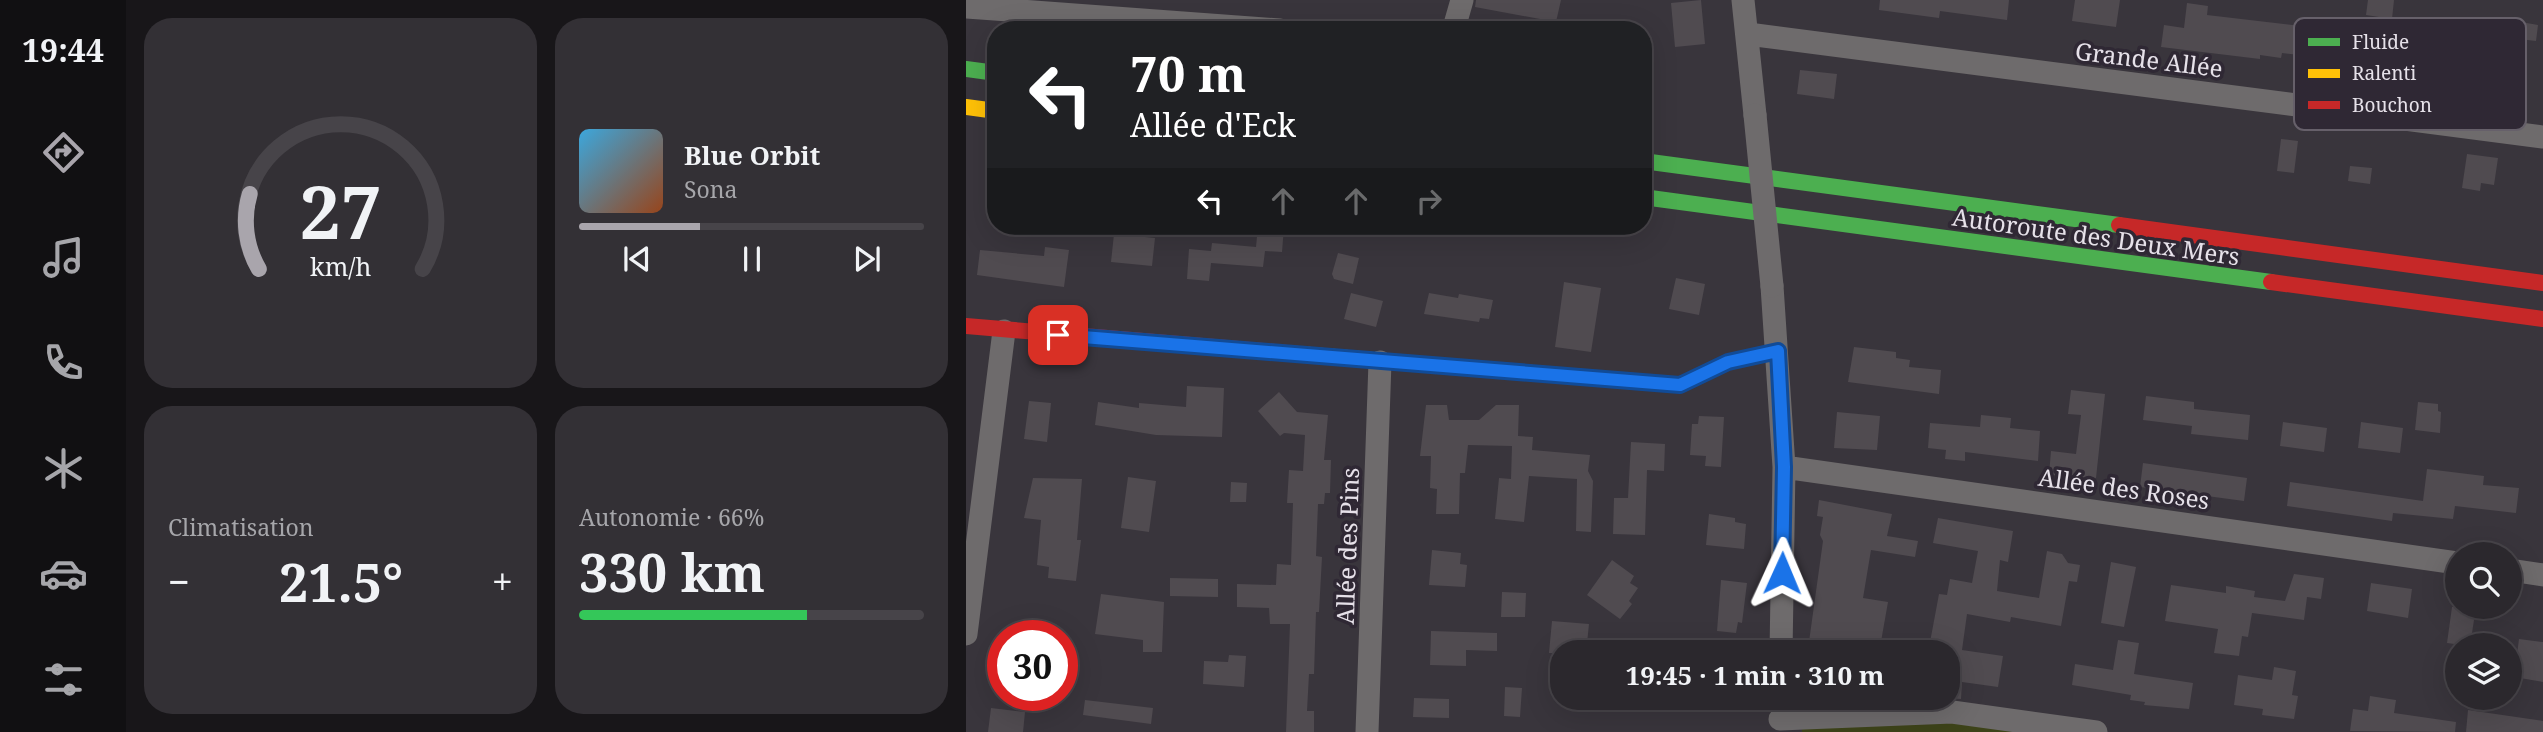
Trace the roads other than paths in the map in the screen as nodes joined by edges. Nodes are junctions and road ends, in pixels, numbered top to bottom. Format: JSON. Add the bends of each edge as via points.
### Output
{"nodes":[{"id":1,"x":1462,"y":0,"type":"edge"},
{"id":2,"x":1743,"y":0,"type":"edge"},
{"id":3,"x":966,"y":7,"type":"edge"},
{"id":4,"x":1157,"y":21,"type":"edge"},
{"id":5,"x":1456,"y":21,"type":"edge"},
{"id":6,"x":1748,"y":34,"type":"junction"},
{"id":7,"x":966,"y":69,"type":"edge"},
{"id":8,"x":987,"y":72,"type":"edge"},
{"id":9,"x":2294,"y":104,"type":"edge"},
{"id":10,"x":966,"y":107,"type":"edge"},
{"id":11,"x":987,"y":110,"type":"edge"},
{"id":12,"x":2496,"y":130,"type":"edge"},
{"id":13,"x":2543,"y":136,"type":"edge"},
{"id":14,"x":1652,"y":162,"type":"edge"},
{"id":15,"x":1652,"y":198,"type":"edge"},
{"id":16,"x":2543,"y":283,"type":"edge"},
{"id":17,"x":2543,"y":319,"type":"edge"},
{"id":18,"x":966,"y":326,"type":"edge"},
{"id":19,"x":1004,"y":331,"type":"junction"},
{"id":20,"x":1778,"y":351,"type":"junction"},
{"id":21,"x":1381,"y":362,"type":"junction"},
{"id":22,"x":1784,"y":467,"type":"junction"},
{"id":23,"x":2445,"y":561,"type":"edge"},
{"id":24,"x":2522,"y":572,"type":"edge"},
{"id":25,"x":2543,"y":575,"type":"edge"},
{"id":26,"x":966,"y":634,"type":"edge"},
{"id":27,"x":1781,"y":640,"type":"edge"},
{"id":28,"x":1781,"y":717,"type":"edge"},
{"id":29,"x":1367,"y":732,"type":"edge"},
{"id":30,"x":2096,"y":732,"type":"edge"}],
"edges":[{"from":1,"to":5,"type":"street"},
{"from":2,"to":6,"type":"street"},
{"from":3,"to":4,"type":"street"},
{"from":6,"to":9,"type":"street","name":"Grande Allée"},
{"from":6,"to":20,"type":"street","bridge":true},
{"from":7,"to":8,"type":"main road"},
{"from":10,"to":11,"type":"main road"},
{"from":12,"to":13,"type":"street","name":"Grande Allée"},
{"from":14,"to":16,"type":"main road","name":"Autoroute des Deux Mers"},
{"from":15,"to":17,"type":"main road","name":"Autoroute des Deux Mers"},
{"from":18,"to":19,"type":"main road"},
{"from":19,"to":21,"type":"main road"},
{"from":19,"to":26,"type":"street"},
{"from":20,"to":21,"type":"main road","via":[[1728,362],[1680,385]]},
{"from":20,"to":22,"type":"street"},
{"from":21,"to":29,"type":"street","name":"Allée des Pins"},
{"from":22,"to":23,"type":"street","name":"Allée des Roses"},
{"from":22,"to":27,"type":"street"},
{"from":24,"to":25,"type":"street"},
{"from":28,"to":30,"type":"street","via":[[1952,712]]}]}
